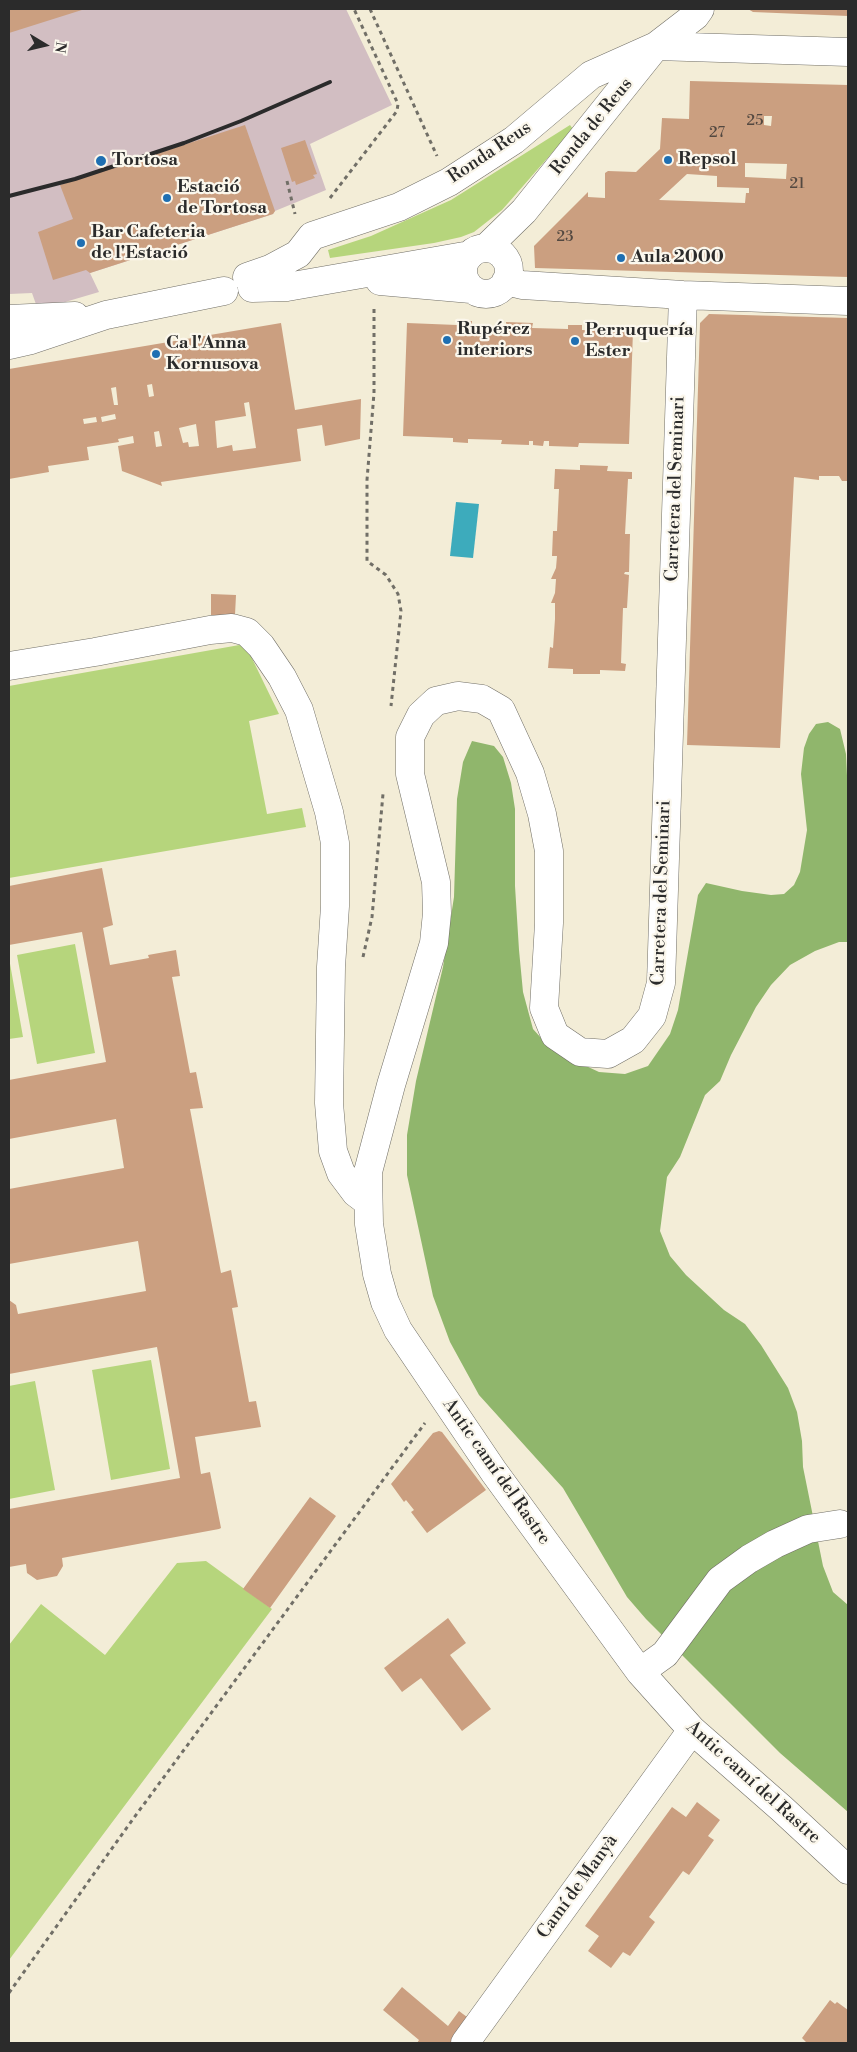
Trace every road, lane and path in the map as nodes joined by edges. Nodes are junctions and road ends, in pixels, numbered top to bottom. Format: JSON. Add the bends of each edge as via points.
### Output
{"nodes":[{"id":1,"x":354,"y":9,"type":"edge"},
{"id":2,"x":370,"y":9,"type":"edge"},
{"id":3,"x":700,"y":9,"type":"edge"},
{"id":4,"x":656,"y":46,"type":"junction"},
{"id":5,"x":848,"y":52,"type":"edge"},
{"id":6,"x":287,"y":181,"type":"dead end"},
{"id":7,"x":449,"y":182,"type":"junction"},
{"id":8,"x":328,"y":201,"type":"dead end"},
{"id":9,"x":303,"y":211,"type":"dead end"},
{"id":10,"x":478,"y":252,"type":"junction"},
{"id":11,"x":339,"y":279,"type":"junction"},
{"id":12,"x":374,"y":281,"type":"junction"},
{"id":13,"x":506,"y":281,"type":"junction"},
{"id":14,"x":241,"y":285,"type":"junction"},
{"id":15,"x":471,"y":289,"type":"junction"},
{"id":16,"x":682,"y":295,"type":"junction"},
{"id":17,"x":848,"y":301,"type":"edge"},
{"id":18,"x":106,"y":314,"type":"junction"},
{"id":19,"x":21,"y":318,"type":"edge"},
{"id":20,"x":9,"y":329,"type":"edge"},
{"id":21,"x":9,"y":345,"type":"edge"},
{"id":22,"x":9,"y":666,"type":"edge"},
{"id":23,"x":391,"y":710,"type":"dead end"},
{"id":24,"x":384,"y":788,"type":"dead end"},
{"id":25,"x":362,"y":962,"type":"dead end"},
{"id":26,"x":368,"y":1202,"type":"junction"},
{"id":27,"x":444,"y":1398,"type":"junction"},
{"id":28,"x":840,"y":1524,"type":"dead end"},
{"id":29,"x":640,"y":1672,"type":"junction"},
{"id":30,"x":692,"y":1730,"type":"junction"},
{"id":31,"x":848,"y":1870,"type":"edge"},
{"id":32,"x":9,"y":1993,"type":"edge"},
{"id":33,"x":465,"y":2043,"type":"edge"}],
"edges":[{"from":1,"to":8,"type":"path","via":[[398,104],[397,111]]},
{"from":2,"to":7,"type":"path"},
{"from":3,"to":4,"type":"street","name":"Ronda de Reus"},
{"from":4,"to":5,"type":"street"},
{"from":4,"to":7,"type":"street","name":"Ronda Reus","via":[[591,75],[514,140]]},
{"from":4,"to":10,"type":"street","name":"Ronda de Reus","via":[[524,211]]},
{"from":6,"to":9,"type":"path","via":[[295,214]]},
{"from":7,"to":14,"type":"street","name":"Ronda Reus","via":[[398,207],[312,236],[298,254]]},
{"from":10,"to":11,"type":"street"},
{"from":10,"to":13,"type":"street","via":[[497,251],[507,262]]},
{"from":10,"to":15,"type":"street","via":[[465,261],[463,276]]},
{"from":11,"to":12,"type":"street"},
{"from":11,"to":14,"type":"street","via":[[287,287]]},
{"from":12,"to":15,"type":"street"},
{"from":12,"to":23,"type":"path","via":[[374,393],[367,561],[386,575],[398,594],[401,611]]},
{"from":13,"to":15,"type":"street","via":[[493,293]]},
{"from":13,"to":16,"type":"street","via":[[522,285]]},
{"from":14,"to":18,"type":"street"},
{"from":16,"to":17,"type":"street"},
{"from":16,"to":26,"type":"street","name":"Carretera del Seminari","via":[[662,982],[652,1016],[633,1040],[608,1054],[580,1052],[555,1035],[544,1008],[549,851],[530,773],[500,710],[482,699],[458,696],[436,701],[421,715],[410,737],[410,774],[436,882],[434,943],[381,1119],[368,1172]]},
{"from":18,"to":19,"type":"street"},
{"from":18,"to":21,"type":"street"},
{"from":19,"to":20,"type":"street"},
{"from":22,"to":26,"type":"street","via":[[232,628],[246,632],[261,646],[282,677],[299,710],[329,812],[334,843],[329,1103],[333,1151],[341,1173],[356,1193]]},
{"from":24,"to":25,"type":"path","via":[[372,917]]},
{"from":26,"to":27,"type":"street","name":"Antic camí del Rastre","via":[[372,1250],[385,1302],[398,1330]]},
{"from":27,"to":29,"type":"street","name":"Antic camí del Rastre"},
{"from":27,"to":32,"type":"path","via":[[132,1819]]},
{"from":28,"to":29,"type":"street","via":[[808,1530],[774,1544],[720,1580],[665,1654]]},
{"from":29,"to":30,"type":"street","name":"Antic camí del Rastre"},
{"from":30,"to":31,"type":"street","name":"Antic camí del Rastre"},
{"from":30,"to":33,"type":"street","name":"Camí de Manyà"}]}
